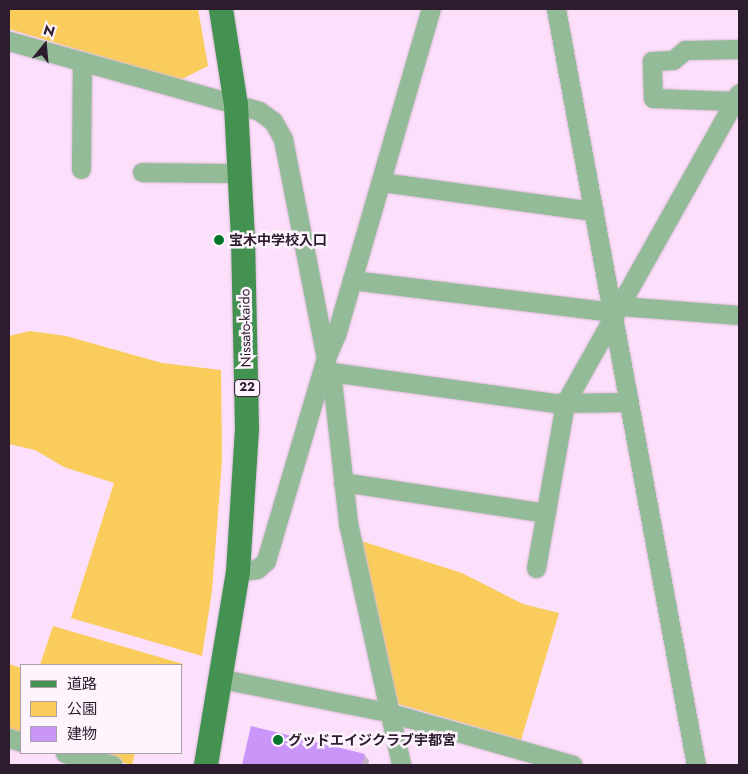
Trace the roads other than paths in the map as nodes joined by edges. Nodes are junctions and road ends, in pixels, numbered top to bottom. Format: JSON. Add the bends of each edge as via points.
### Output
{"nodes":[{"id":1,"x":221,"y":9,"type":"edge"},
{"id":2,"x":431,"y":9,"type":"edge"},
{"id":3,"x":556,"y":9,"type":"edge"},
{"id":4,"x":9,"y":41,"type":"edge"},
{"id":5,"x":739,"y":48,"type":"edge"},
{"id":6,"x":82,"y":61,"type":"junction"},
{"id":7,"x":737,"y":97,"type":"edge"},
{"id":8,"x":236,"y":105,"type":"junction"},
{"id":9,"x":81,"y":169,"type":"dead end"},
{"id":10,"x":142,"y":172,"type":"dead end"},
{"id":11,"x":240,"y":173,"type":"junction"},
{"id":12,"x":381,"y":182,"type":"junction"},
{"id":13,"x":594,"y":211,"type":"junction"},
{"id":14,"x":352,"y":280,"type":"junction"},
{"id":15,"x":616,"y":312,"type":"junction"},
{"id":16,"x":739,"y":315,"type":"edge"},
{"id":17,"x":327,"y":367,"type":"junction"},
{"id":18,"x":629,"y":402,"type":"junction"},
{"id":19,"x":564,"y":403,"type":"junction"},
{"id":20,"x":343,"y":482,"type":"junction"},
{"id":21,"x":546,"y":513,"type":"junction"},
{"id":22,"x":536,"y":568,"type":"dead end"},
{"id":23,"x":238,"y":572,"type":"junction"},
{"id":24,"x":222,"y":679,"type":"junction"},
{"id":25,"x":387,"y":712,"type":"junction"},
{"id":26,"x":69,"y":754,"type":"edge"},
{"id":27,"x":113,"y":765,"type":"edge"},
{"id":28,"x":206,"y":765,"type":"edge"},
{"id":29,"x":401,"y":765,"type":"edge"},
{"id":30,"x":573,"y":765,"type":"edge"},
{"id":31,"x":696,"y":765,"type":"edge"}],
"edges":[{"from":1,"to":8,"type":"main road","name":"Nissato-kaido","number":"22"},
{"from":2,"to":12,"type":"street"},
{"from":3,"to":13,"type":"street"},
{"from":4,"to":6,"type":"street"},
{"from":5,"to":7,"type":"street","via":[[685,50],[673,60],[652,61],[653,98]]},
{"from":6,"to":8,"type":"street"},
{"from":6,"to":9,"type":"street"},
{"from":7,"to":15,"type":"street"},
{"from":8,"to":11,"type":"main road","name":"Nissato-kaido","number":"22"},
{"from":8,"to":17,"type":"street","via":[[259,111],[273,121],[282,139]]},
{"from":10,"to":11,"type":"street"},
{"from":11,"to":23,"type":"main road","name":"Nissato-kaido","number":"22","via":[[247,428]]},
{"from":12,"to":13,"type":"street"},
{"from":12,"to":14,"type":"street"},
{"from":13,"to":15,"type":"street"},
{"from":14,"to":15,"type":"street"},
{"from":14,"to":17,"type":"street"},
{"from":15,"to":16,"type":"street"},
{"from":15,"to":18,"type":"street"},
{"from":15,"to":19,"type":"street"},
{"from":17,"to":19,"type":"street"},
{"from":17,"to":20,"type":"street"},
{"from":17,"to":23,"type":"street","via":[[266,561],[257,569]]},
{"from":18,"to":19,"type":"street"},
{"from":18,"to":31,"type":"street"},
{"from":19,"to":21,"type":"street"},
{"from":20,"to":21,"type":"street"},
{"from":20,"to":25,"type":"street","via":[[348,524]]},
{"from":21,"to":22,"type":"street"},
{"from":23,"to":24,"type":"main road","name":"Nissato-kaido","number":"22"},
{"from":24,"to":25,"type":"street","via":[[352,709]]},
{"from":24,"to":28,"type":"main road","name":"Nissato-kaido","number":"22"},
{"from":25,"to":29,"type":"street"},
{"from":25,"to":30,"type":"street"},
{"from":26,"to":27,"type":"street"}]}
